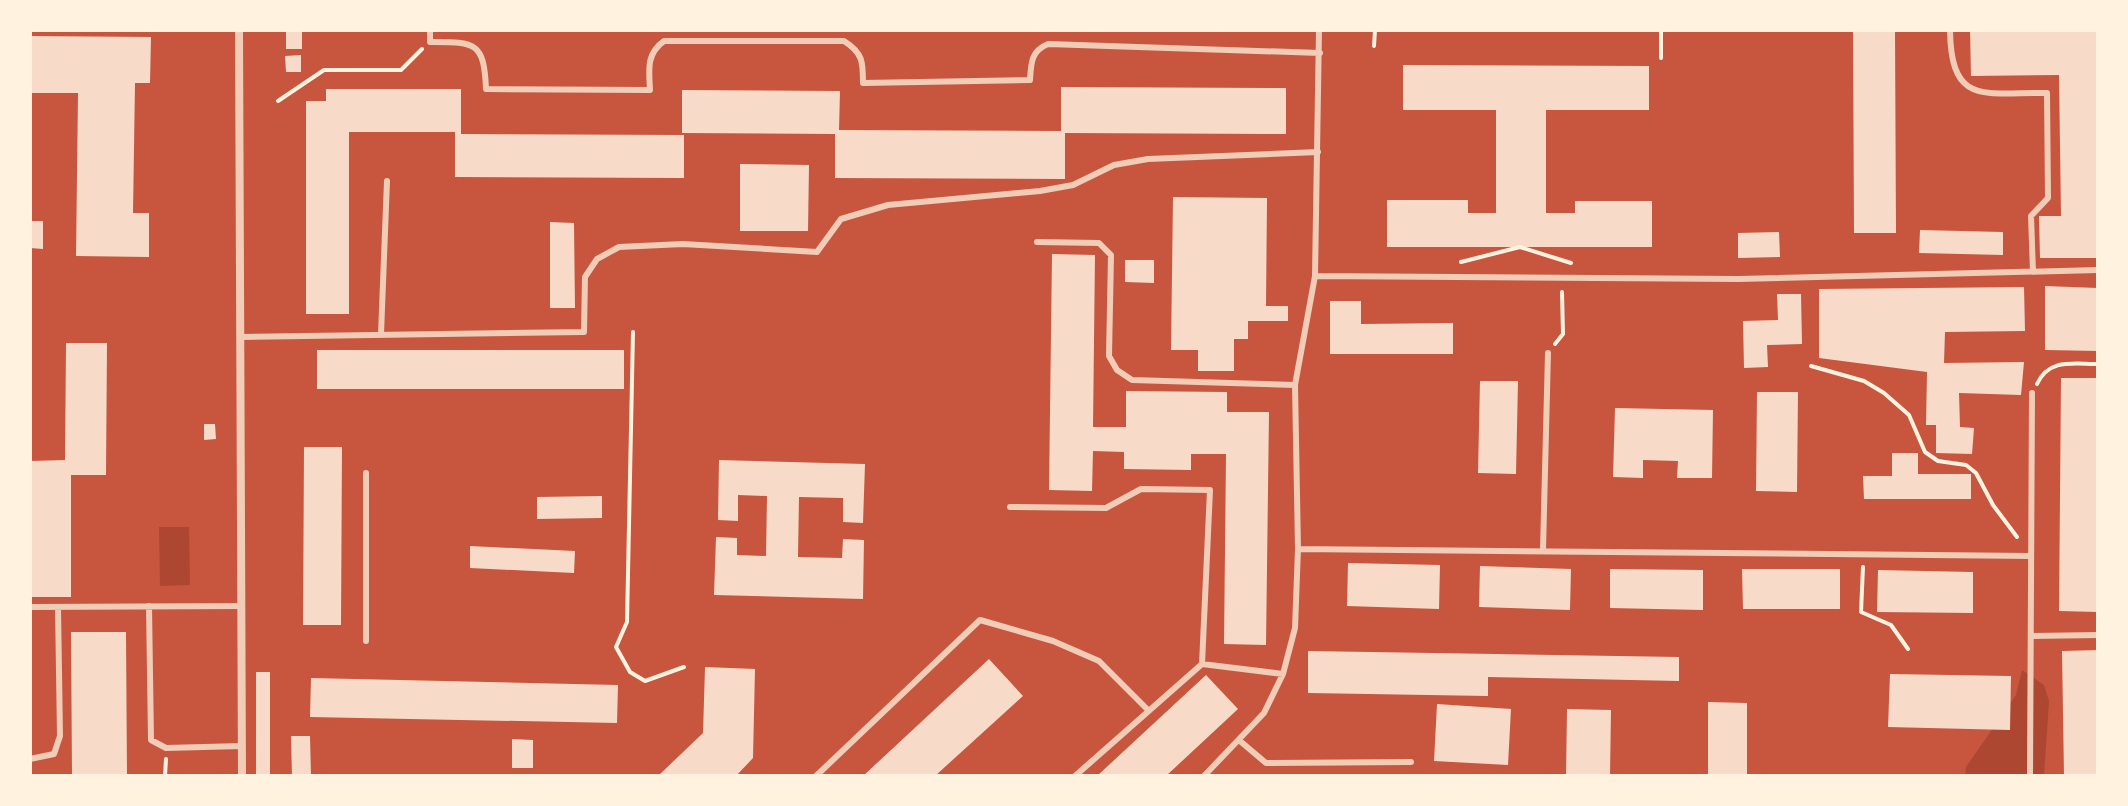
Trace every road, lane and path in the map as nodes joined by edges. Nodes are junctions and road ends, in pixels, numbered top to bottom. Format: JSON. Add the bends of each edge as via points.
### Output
{"nodes":[{"id":1,"x":239,"y":30,"type":"edge"},
{"id":2,"x":430,"y":30,"type":"edge"},
{"id":3,"x":1319,"y":30,"type":"edge"},
{"id":4,"x":1375,"y":30,"type":"edge"},
{"id":5,"x":1661,"y":30,"type":"edge"},
{"id":6,"x":1950,"y":30,"type":"edge"},
{"id":7,"x":430,"y":42,"type":"junction"},
{"id":8,"x":1374,"y":46,"type":"dead end"},
{"id":9,"x":1320,"y":53,"type":"junction"},
{"id":10,"x":1661,"y":58,"type":"dead end"},
{"id":11,"x":278,"y":101,"type":"dead end"},
{"id":12,"x":1318,"y":152,"type":"junction"},
{"id":13,"x":387,"y":181,"type":"dead end"},
{"id":14,"x":1037,"y":242,"type":"dead end"},
{"id":15,"x":2098,"y":270,"type":"edge"},
{"id":16,"x":2033,"y":272,"type":"junction"},
{"id":17,"x":1315,"y":276,"type":"junction"},
{"id":18,"x":1447,"y":277,"type":"junction"},
{"id":19,"x":1561,"y":278,"type":"junction"},
{"id":20,"x":1582,"y":278,"type":"junction"},
{"id":21,"x":633,"y":332,"type":"dead end"},
{"id":22,"x":381,"y":334,"type":"junction"},
{"id":23,"x":241,"y":337,"type":"junction"},
{"id":24,"x":1548,"y":353,"type":"joint"},
{"id":25,"x":2098,"y":364,"type":"edge"},
{"id":26,"x":1811,"y":366,"type":"dead end"},
{"id":27,"x":1295,"y":385,"type":"junction"},
{"id":28,"x":2032,"y":393,"type":"joint"},
{"id":29,"x":366,"y":473,"type":"dead end"},
{"id":30,"x":1010,"y":507,"type":"dead end"},
{"id":31,"x":1298,"y":549,"type":"junction"},
{"id":32,"x":1543,"y":550,"type":"junction"},
{"id":33,"x":1863,"y":553,"type":"junction"},
{"id":34,"x":2031,"y":556,"type":"junction"},
{"id":35,"x":149,"y":606,"type":"junction"},
{"id":36,"x":242,"y":606,"type":"junction"},
{"id":37,"x":30,"y":607,"type":"edge"},
{"id":38,"x":58,"y":607,"type":"junction"},
{"id":39,"x":2098,"y":635,"type":"edge"},
{"id":40,"x":2031,"y":636,"type":"junction"},
{"id":41,"x":366,"y":641,"type":"dead end"},
{"id":42,"x":1908,"y":649,"type":"dead end"},
{"id":43,"x":1202,"y":664,"type":"junction"},
{"id":44,"x":684,"y":667,"type":"dead end"},
{"id":45,"x":1283,"y":674,"type":"junction"},
{"id":46,"x":1149,"y":711,"type":"junction"},
{"id":47,"x":1240,"y":741,"type":"junction"},
{"id":48,"x":242,"y":746,"type":"junction"},
{"id":49,"x":30,"y":759,"type":"edge"},
{"id":50,"x":1411,"y":762,"type":"dead end"},
{"id":51,"x":242,"y":776,"type":"edge"},
{"id":52,"x":816,"y":776,"type":"edge"},
{"id":53,"x":1075,"y":776,"type":"edge"},
{"id":54,"x":1204,"y":776,"type":"edge"},
{"id":55,"x":2030,"y":776,"type":"edge"}],
"edges":[{"from":1,"to":23,"type":"street"},
{"from":2,"to":7,"type":"lane"},
{"from":3,"to":9,"type":"lane"},
{"from":4,"to":8,"type":"path"},
{"from":5,"to":10,"type":"path"},
{"from":6,"to":16,"type":"lane","via":[[1954,73],[1965,87],[2047,93],[2048,198],[2031,216]]},
{"from":7,"to":9,"type":"lane","via":[[475,46],[485,58],[486,89],[650,90],[649,59],[664,41],[844,41],[863,59],[863,83],[1030,80],[1032,58],[1048,44]]},
{"from":7,"to":11,"type":"path","via":[[401,70],[324,70]]},
{"from":9,"to":12,"type":"lane"},
{"from":12,"to":17,"type":"lane"},
{"from":12,"to":22,"type":"lane","via":[[1148,159],[1040,191],[888,205],[841,219],[817,252],[683,244],[619,247],[597,259],[585,277],[584,332]]},
{"from":13,"to":22,"type":"lane"},
{"from":14,"to":27,"type":"lane","via":[[1099,243],[1111,255],[1109,356],[1132,380]]},
{"from":15,"to":16,"type":"lane"},
{"from":16,"to":20,"type":"lane"},
{"from":17,"to":18,"type":"lane"},
{"from":17,"to":27,"type":"lane"},
{"from":18,"to":19,"type":"lane"},
{"from":18,"to":20,"type":"path","via":[[1464,260],[1520,247],[1570,262]]},
{"from":19,"to":20,"type":"lane"},
{"from":19,"to":24,"type":"path","via":[[1563,334]]},
{"from":21,"to":44,"type":"path","via":[[627,622],[616,647],[630,672],[645,681]]},
{"from":22,"to":23,"type":"lane"},
{"from":23,"to":36,"type":"street"},
{"from":24,"to":32,"type":"lane"},
{"from":25,"to":28,"type":"path","via":[[2057,363],[2042,374]]},
{"from":26,"to":34,"type":"path","via":[[1864,381],[1884,393],[1909,415],[1925,452],[1976,473]]},
{"from":27,"to":31,"type":"lane"},
{"from":28,"to":34,"type":"lane"},
{"from":29,"to":41,"type":"lane"},
{"from":30,"to":43,"type":"lane","via":[[1106,508],[1141,489],[1210,490]]},
{"from":31,"to":32,"type":"lane"},
{"from":31,"to":45,"type":"lane","via":[[1295,628]]},
{"from":32,"to":33,"type":"lane"},
{"from":33,"to":34,"type":"lane"},
{"from":33,"to":42,"type":"path","via":[[1861,612],[1891,625]]},
{"from":34,"to":40,"type":"lane"},
{"from":35,"to":36,"type":"lane"},
{"from":35,"to":38,"type":"lane"},
{"from":35,"to":48,"type":"lane","via":[[151,740],[166,748]]},
{"from":36,"to":48,"type":"street"},
{"from":37,"to":38,"type":"lane"},
{"from":38,"to":49,"type":"lane","via":[[60,736],[54,754]]},
{"from":39,"to":40,"type":"lane"},
{"from":40,"to":55,"type":"lane"},
{"from":43,"to":45,"type":"lane"},
{"from":43,"to":46,"type":"lane"},
{"from":45,"to":47,"type":"lane","via":[[1264,713]]},
{"from":46,"to":52,"type":"lane","via":[[1099,661],[980,620]]},
{"from":46,"to":53,"type":"lane"},
{"from":47,"to":50,"type":"lane","via":[[1266,763]]},
{"from":47,"to":54,"type":"lane"},
{"from":48,"to":51,"type":"street"}]}
